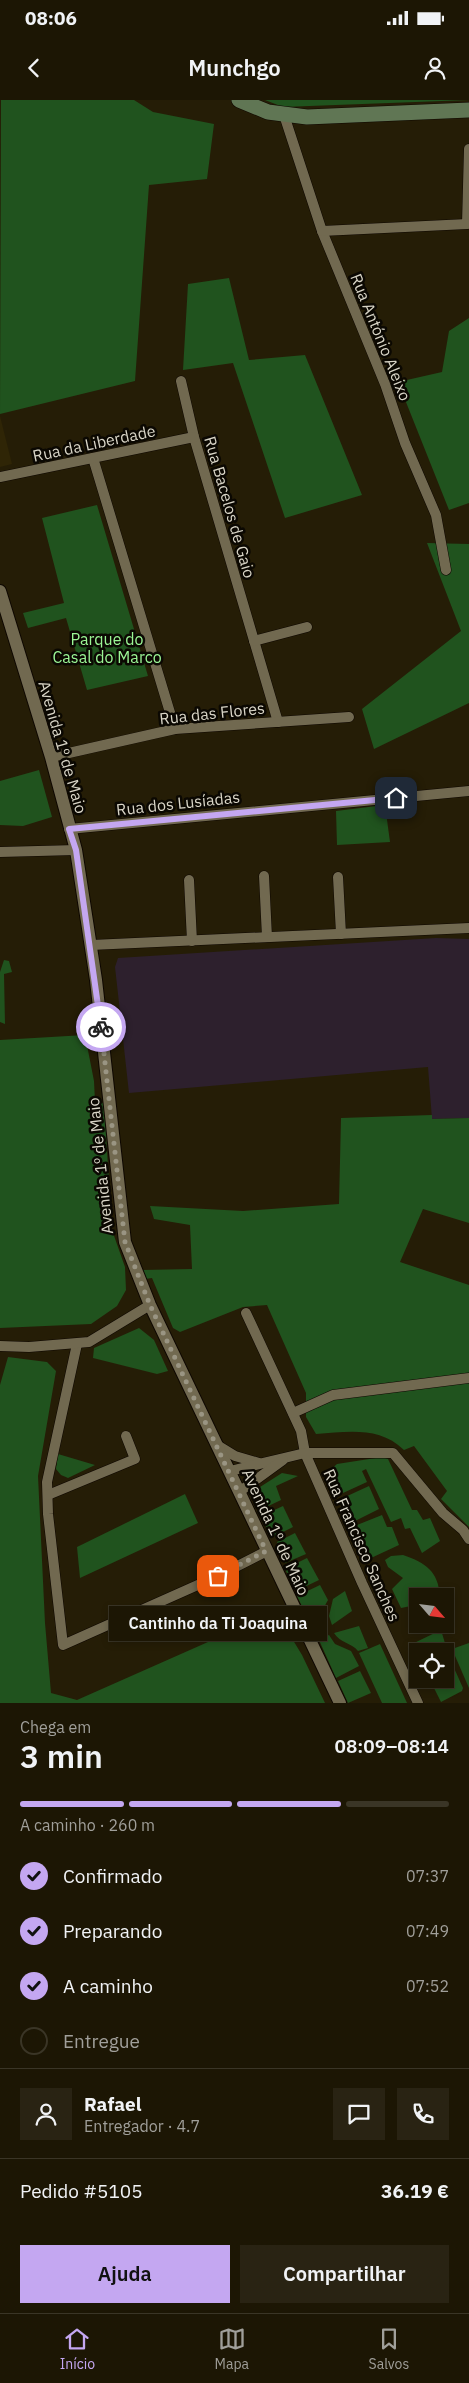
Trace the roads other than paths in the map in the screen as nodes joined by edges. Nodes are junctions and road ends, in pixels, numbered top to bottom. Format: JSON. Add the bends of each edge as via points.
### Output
{"nodes":[{"id":1,"x":239,"y":100,"type":"edge"},
{"id":2,"x":469,"y":110,"type":"edge"},
{"id":3,"x":284,"y":115,"type":"junction"},
{"id":4,"x":469,"y":149,"type":"edge"},
{"id":5,"x":322,"y":231,"type":"junction"},
{"id":6,"x":181,"y":381,"type":"dead end"},
{"id":7,"x":194,"y":437,"type":"junction"},
{"id":8,"x":93,"y":458,"type":"junction"},
{"id":9,"x":0,"y":477,"type":"edge"},
{"id":10,"x":446,"y":570,"type":"dead end"},
{"id":11,"x":0,"y":591,"type":"edge"},
{"id":12,"x":307,"y":627,"type":"dead end"},
{"id":13,"x":254,"y":641,"type":"junction"},
{"id":14,"x":349,"y":717,"type":"dead end"},
{"id":15,"x":278,"y":722,"type":"junction"},
{"id":16,"x":175,"y":730,"type":"junction"},
{"id":17,"x":51,"y":757,"type":"junction"},
{"id":18,"x":469,"y":791,"type":"edge"},
{"id":19,"x":69,"y":829,"type":"junction"},
{"id":20,"x":76,"y":850,"type":"junction"},
{"id":21,"x":0,"y":852,"type":"edge"},
{"id":22,"x":264,"y":876,"type":"dead end"},
{"id":23,"x":338,"y":877,"type":"dead end"},
{"id":24,"x":189,"y":880,"type":"dead end"},
{"id":25,"x":469,"y":928,"type":"edge"},
{"id":26,"x":341,"y":934,"type":"junction"},
{"id":27,"x":267,"y":937,"type":"junction"},
{"id":28,"x":192,"y":940,"type":"junction"},
{"id":29,"x":90,"y":945,"type":"junction"},
{"id":30,"x":150,"y":1305,"type":"junction"},
{"id":31,"x":246,"y":1313,"type":"dead end"},
{"id":32,"x":77,"y":1344,"type":"junction"},
{"id":33,"x":0,"y":1346,"type":"edge"},
{"id":34,"x":469,"y":1378,"type":"edge"},
{"id":35,"x":293,"y":1413,"type":"junction"},
{"id":36,"x":126,"y":1436,"type":"dead end"},
{"id":37,"x":217,"y":1445,"type":"junction"},
{"id":38,"x":305,"y":1454,"type":"junction"},
{"id":39,"x":288,"y":1456,"type":"junction"},
{"id":40,"x":260,"y":1464,"type":"junction"},
{"id":41,"x":230,"y":1471,"type":"junction"},
{"id":42,"x":239,"y":1492,"type":"junction"},
{"id":43,"x":48,"y":1495,"type":"junction"},
{"id":44,"x":469,"y":1539,"type":"edge"},
{"id":45,"x":266,"y":1551,"type":"junction"},
{"id":46,"x":340,"y":1703,"type":"edge"},
{"id":47,"x":418,"y":1703,"type":"edge"}],
"edges":[{"from":1,"to":3,"type":"main road","via":[[255,108]]},
{"from":2,"to":3,"type":"main road","via":[[307,117]]},
{"from":3,"to":5,"type":"street","name":"Rua António Aleixo"},
{"from":4,"to":5,"type":"street","via":[[467,224]]},
{"from":5,"to":10,"type":"street","name":"Rua António Aleixo","via":[[436,515]]},
{"from":6,"to":7,"type":"street","name":"Rua Bacelos de Gaio"},
{"from":7,"to":8,"type":"street","name":"Rua da Liberdade"},
{"from":7,"to":13,"type":"street","name":"Rua Bacelos de Gaio"},
{"from":8,"to":9,"type":"street","name":"Rua da Liberdade"},
{"from":8,"to":16,"type":"street"},
{"from":11,"to":17,"type":"street","name":"Avenida 1º de Maio"},
{"from":12,"to":13,"type":"street"},
{"from":13,"to":15,"type":"street","name":"Rua Bacelos de Gaio"},
{"from":14,"to":15,"type":"street","name":"Rua das Flores"},
{"from":15,"to":16,"type":"street","name":"Rua das Flores"},
{"from":16,"to":17,"type":"street","name":"Rua das Flores"},
{"from":17,"to":19,"type":"street","name":"Avenida 1º de Maio"},
{"from":18,"to":19,"type":"street","name":"Rua dos Lusíadas"},
{"from":19,"to":20,"type":"street","name":"Avenida 1º de Maio"},
{"from":20,"to":21,"type":"street"},
{"from":20,"to":29,"type":"street","name":"Avenida 1º de Maio"},
{"from":22,"to":27,"type":"street"},
{"from":23,"to":26,"type":"street"},
{"from":24,"to":28,"type":"street"},
{"from":25,"to":26,"type":"street"},
{"from":26,"to":27,"type":"street"},
{"from":27,"to":28,"type":"street"},
{"from":28,"to":29,"type":"street"},
{"from":29,"to":30,"type":"street","name":"Avenida 1º de Maio","via":[[125,1242]]},
{"from":30,"to":32,"type":"street","via":[[89,1342]]},
{"from":30,"to":37,"type":"street","name":"Avenida 1º de Maio"},
{"from":31,"to":35,"type":"street","name":"Rua Francisco Sanches"},
{"from":32,"to":33,"type":"street"},
{"from":32,"to":43,"type":"street","via":[[47,1482]]},
{"from":34,"to":35,"type":"street","via":[[333,1395]]},
{"from":35,"to":38,"type":"street","name":"Rua Francisco Sanches","via":[[301,1430]]},
{"from":36,"to":43,"type":"street","via":[[135,1459]]},
{"from":37,"to":40,"type":"street"},
{"from":37,"to":41,"type":"street","name":"Avenida 1º de Maio"},
{"from":38,"to":39,"type":"street"},
{"from":38,"to":44,"type":"street","via":[[393,1453]]},
{"from":38,"to":47,"type":"street","name":"Rua Francisco Sanches"},
{"from":39,"to":40,"type":"street"},
{"from":39,"to":42,"type":"street"},
{"from":40,"to":41,"type":"street"},
{"from":41,"to":42,"type":"street","name":"Avenida 1º de Maio"},
{"from":42,"to":45,"type":"street","name":"Avenida 1º de Maio"},
{"from":43,"to":45,"type":"street","via":[[63,1645],[218,1576]]},
{"from":45,"to":46,"type":"street","name":"Avenida 1º de Maio"}]}
